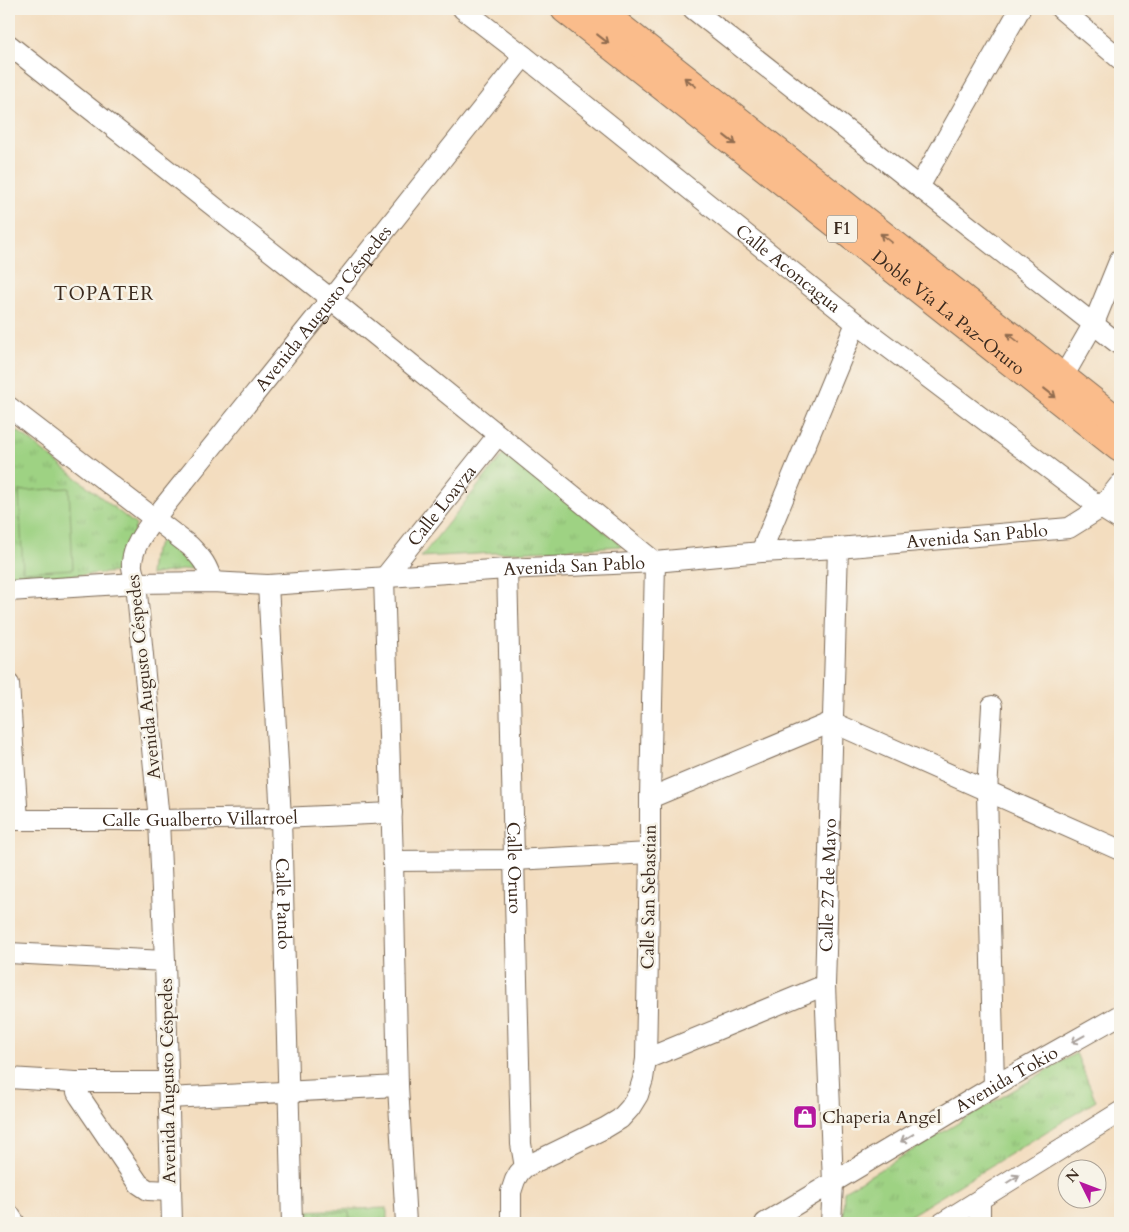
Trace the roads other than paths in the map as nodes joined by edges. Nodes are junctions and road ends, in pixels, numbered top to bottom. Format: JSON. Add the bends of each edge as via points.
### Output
{"nodes":[{"id":1,"x":463,"y":9,"type":"edge"},
{"id":2,"x":564,"y":9,"type":"edge"},
{"id":3,"x":597,"y":9,"type":"edge"},
{"id":4,"x":693,"y":9,"type":"edge"},
{"id":5,"x":1020,"y":9,"type":"edge"},
{"id":6,"x":1061,"y":9,"type":"edge"},
{"id":7,"x":9,"y":45,"type":"edge"},
{"id":8,"x":524,"y":56,"type":"junction"},
{"id":9,"x":1120,"y":59,"type":"edge"},
{"id":10,"x":919,"y":188,"type":"junction"},
{"id":11,"x":1120,"y":259,"type":"edge"},
{"id":12,"x":331,"y":300,"type":"junction"},
{"id":13,"x":856,"y":323,"type":"junction"},
{"id":14,"x":1094,"y":323,"type":"junction"},
{"id":15,"x":1120,"y":345,"type":"edge"},
{"id":16,"x":1063,"y":377,"type":"junction"},
{"id":17,"x":9,"y":407,"type":"edge"},
{"id":18,"x":1120,"y":423,"type":"edge"},
{"id":19,"x":498,"y":435,"type":"junction"},
{"id":20,"x":1120,"y":448,"type":"edge"},
{"id":21,"x":1120,"y":484,"type":"edge"},
{"id":22,"x":1101,"y":508,"type":"junction"},
{"id":23,"x":154,"y":519,"type":"junction"},
{"id":24,"x":1120,"y":520,"type":"edge"},
{"id":25,"x":838,"y":548,"type":"junction"},
{"id":26,"x":761,"y":552,"type":"junction"},
{"id":27,"x":655,"y":562,"type":"junction"},
{"id":28,"x":507,"y":569,"type":"junction"},
{"id":29,"x":384,"y":578,"type":"junction"},
{"id":30,"x":212,"y":582,"type":"junction"},
{"id":31,"x":136,"y":583,"type":"junction"},
{"id":32,"x":268,"y":585,"type":"junction"},
{"id":33,"x":9,"y":591,"type":"edge"},
{"id":34,"x":9,"y":684,"type":"edge"},
{"id":35,"x":992,"y":706,"type":"dead end"},
{"id":36,"x":832,"y":722,"type":"junction"},
{"id":37,"x":987,"y":792,"type":"junction"},
{"id":38,"x":650,"y":798,"type":"junction"},
{"id":39,"x":392,"y":813,"type":"junction"},
{"id":40,"x":281,"y":818,"type":"junction"},
{"id":41,"x":13,"y":820,"type":"edge"},
{"id":42,"x":159,"y":820,"type":"junction"},
{"id":43,"x":1120,"y":850,"type":"edge"},
{"id":44,"x":650,"y":853,"type":"junction"},
{"id":45,"x":514,"y":860,"type":"junction"},
{"id":46,"x":393,"y":861,"type":"junction"},
{"id":47,"x":9,"y":953,"type":"edge"},
{"id":48,"x":165,"y":961,"type":"junction"},
{"id":49,"x":825,"y":984,"type":"junction"},
{"id":50,"x":1120,"y":1015,"type":"edge"},
{"id":51,"x":646,"y":1059,"type":"junction"},
{"id":52,"x":9,"y":1078,"type":"edge"},
{"id":53,"x":76,"y":1082,"type":"junction"},
{"id":54,"x":398,"y":1086,"type":"junction"},
{"id":55,"x":994,"y":1086,"type":"junction"},
{"id":56,"x":168,"y":1090,"type":"junction"},
{"id":57,"x":288,"y":1091,"type":"junction"},
{"id":58,"x":1120,"y":1112,"type":"edge"},
{"id":59,"x":524,"y":1167,"type":"junction"},
{"id":60,"x":833,"y":1182,"type":"junction"},
{"id":61,"x":170,"y":1191,"type":"junction"},
{"id":62,"x":980,"y":1200,"type":"junction"},
{"id":63,"x":9,"y":1214,"type":"edge"},
{"id":64,"x":15,"y":1223,"type":"edge"},
{"id":65,"x":172,"y":1223,"type":"edge"},
{"id":66,"x":292,"y":1223,"type":"edge"},
{"id":67,"x":406,"y":1223,"type":"edge"},
{"id":68,"x":511,"y":1223,"type":"edge"},
{"id":69,"x":765,"y":1223,"type":"edge"},
{"id":70,"x":831,"y":1223,"type":"edge"},
{"id":71,"x":942,"y":1223,"type":"edge"},
{"id":72,"x":980,"y":1223,"type":"edge"}],
"edges":[{"from":1,"to":8,"type":"street","name":"Calle Aconcagua"},
{"from":2,"to":20,"type":"highway","name":"Doble Vía La Paz-Oruro","number":"F1","one_way":true},
{"from":16,"to":3,"type":"highway","name":"Doble Vía La Paz-Oruro","number":"F1","one_way":true},
{"from":4,"to":10,"type":"street"},
{"from":5,"to":10,"type":"street"},
{"from":6,"to":9,"type":"street"},
{"from":7,"to":12,"type":"street"},
{"from":8,"to":12,"type":"street","name":"Avenida Augusto Céspedes"},
{"from":8,"to":13,"type":"street","name":"Calle Aconcagua"},
{"from":10,"to":14,"type":"street"},
{"from":11,"to":14,"type":"street"},
{"from":12,"to":19,"type":"street"},
{"from":12,"to":23,"type":"street","name":"Avenida Augusto Céspedes"},
{"from":13,"to":22,"type":"street","name":"Calle Aconcagua"},
{"from":13,"to":26,"type":"street"},
{"from":14,"to":15,"type":"street"},
{"from":14,"to":16,"type":"street"},
{"from":16,"to":18,"type":"highway","name":"Doble Vía La Paz-Oruro","number":"F1"},
{"from":17,"to":23,"type":"street"},
{"from":19,"to":27,"type":"street"},
{"from":19,"to":29,"type":"street","name":"Calle Loayza"},
{"from":21,"to":22,"type":"street","name":"Avenida San Pablo"},
{"from":22,"to":24,"type":"street","name":"Calle Aconcagua"},
{"from":22,"to":25,"type":"street","name":"Avenida San Pablo","via":[[1069,528]]},
{"from":23,"to":30,"type":"street","via":[[201,557]]},
{"from":23,"to":31,"type":"street","name":"Avenida Augusto Céspedes","via":[[136,548],[132,563]]},
{"from":25,"to":26,"type":"street","name":"Avenida San Pablo"},
{"from":25,"to":36,"type":"street","name":"Calle 27 de Mayo"},
{"from":26,"to":27,"type":"street","name":"Avenida San Pablo"},
{"from":27,"to":28,"type":"street","name":"Avenida San Pablo"},
{"from":27,"to":38,"type":"street","name":"Calle San Sebastian"},
{"from":28,"to":29,"type":"street","name":"Avenida San Pablo"},
{"from":28,"to":45,"type":"street","name":"Calle Oruro"},
{"from":29,"to":32,"type":"street","name":"Avenida San Pablo"},
{"from":29,"to":39,"type":"street"},
{"from":30,"to":31,"type":"street","name":"Avenida San Pablo"},
{"from":30,"to":32,"type":"street","name":"Avenida San Pablo"},
{"from":31,"to":33,"type":"street","name":"Avenida San Pablo"},
{"from":31,"to":42,"type":"street","name":"Avenida Augusto Céspedes"},
{"from":32,"to":40,"type":"street","name":"Calle Pando"},
{"from":34,"to":41,"type":"street"},
{"from":35,"to":37,"type":"street"},
{"from":36,"to":37,"type":"street"},
{"from":36,"to":38,"type":"street"},
{"from":36,"to":49,"type":"street","name":"Calle 27 de Mayo"},
{"from":37,"to":43,"type":"street"},
{"from":37,"to":55,"type":"street"},
{"from":38,"to":44,"type":"street","name":"Calle San Sebastian"},
{"from":39,"to":40,"type":"street","name":"Calle Gualberto Villarroel"},
{"from":39,"to":46,"type":"street"},
{"from":40,"to":42,"type":"street","name":"Calle Gualberto Villarroel"},
{"from":40,"to":57,"type":"street","name":"Calle Pando"},
{"from":41,"to":42,"type":"street","name":"Calle Gualberto Villarroel"},
{"from":42,"to":48,"type":"street","name":"Avenida Augusto Céspedes"},
{"from":44,"to":45,"type":"street"},
{"from":44,"to":51,"type":"street","name":"Calle San Sebastian"},
{"from":45,"to":46,"type":"street"},
{"from":45,"to":59,"type":"street","name":"Calle Oruro"},
{"from":46,"to":54,"type":"street"},
{"from":47,"to":48,"type":"street"},
{"from":48,"to":56,"type":"street","name":"Avenida Augusto Céspedes"},
{"from":49,"to":51,"type":"street"},
{"from":49,"to":60,"type":"street","name":"Calle 27 de Mayo"},
{"from":50,"to":55,"type":"street","name":"Avenida Tokio","one_way":true},
{"from":51,"to":59,"type":"street","name":"Calle San Sebastian","via":[[638,1095],[620,1119]]},
{"from":52,"to":53,"type":"street"},
{"from":53,"to":56,"type":"street"},
{"from":53,"to":61,"type":"street","via":[[80,1097],[139,1184],[148,1190]]},
{"from":54,"to":57,"type":"street"},
{"from":54,"to":67,"type":"street"},
{"from":55,"to":60,"type":"street","name":"Avenida Tokio","one_way":true},
{"from":56,"to":57,"type":"street"},
{"from":56,"to":61,"type":"street","name":"Avenida Augusto Céspedes"},
{"from":57,"to":66,"type":"street","name":"Calle Pando"},
{"from":62,"to":58,"type":"street","one_way":true},
{"from":59,"to":68,"type":"street","via":[[511,1192]]},
{"from":60,"to":69,"type":"street","name":"Avenida Tokio"},
{"from":60,"to":70,"type":"street","name":"Calle 27 de Mayo"},
{"from":61,"to":65,"type":"street","name":"Avenida Augusto Céspedes"},
{"from":62,"to":71,"type":"street"},
{"from":62,"to":72,"type":"street"},
{"from":63,"to":64,"type":"street"}]}
